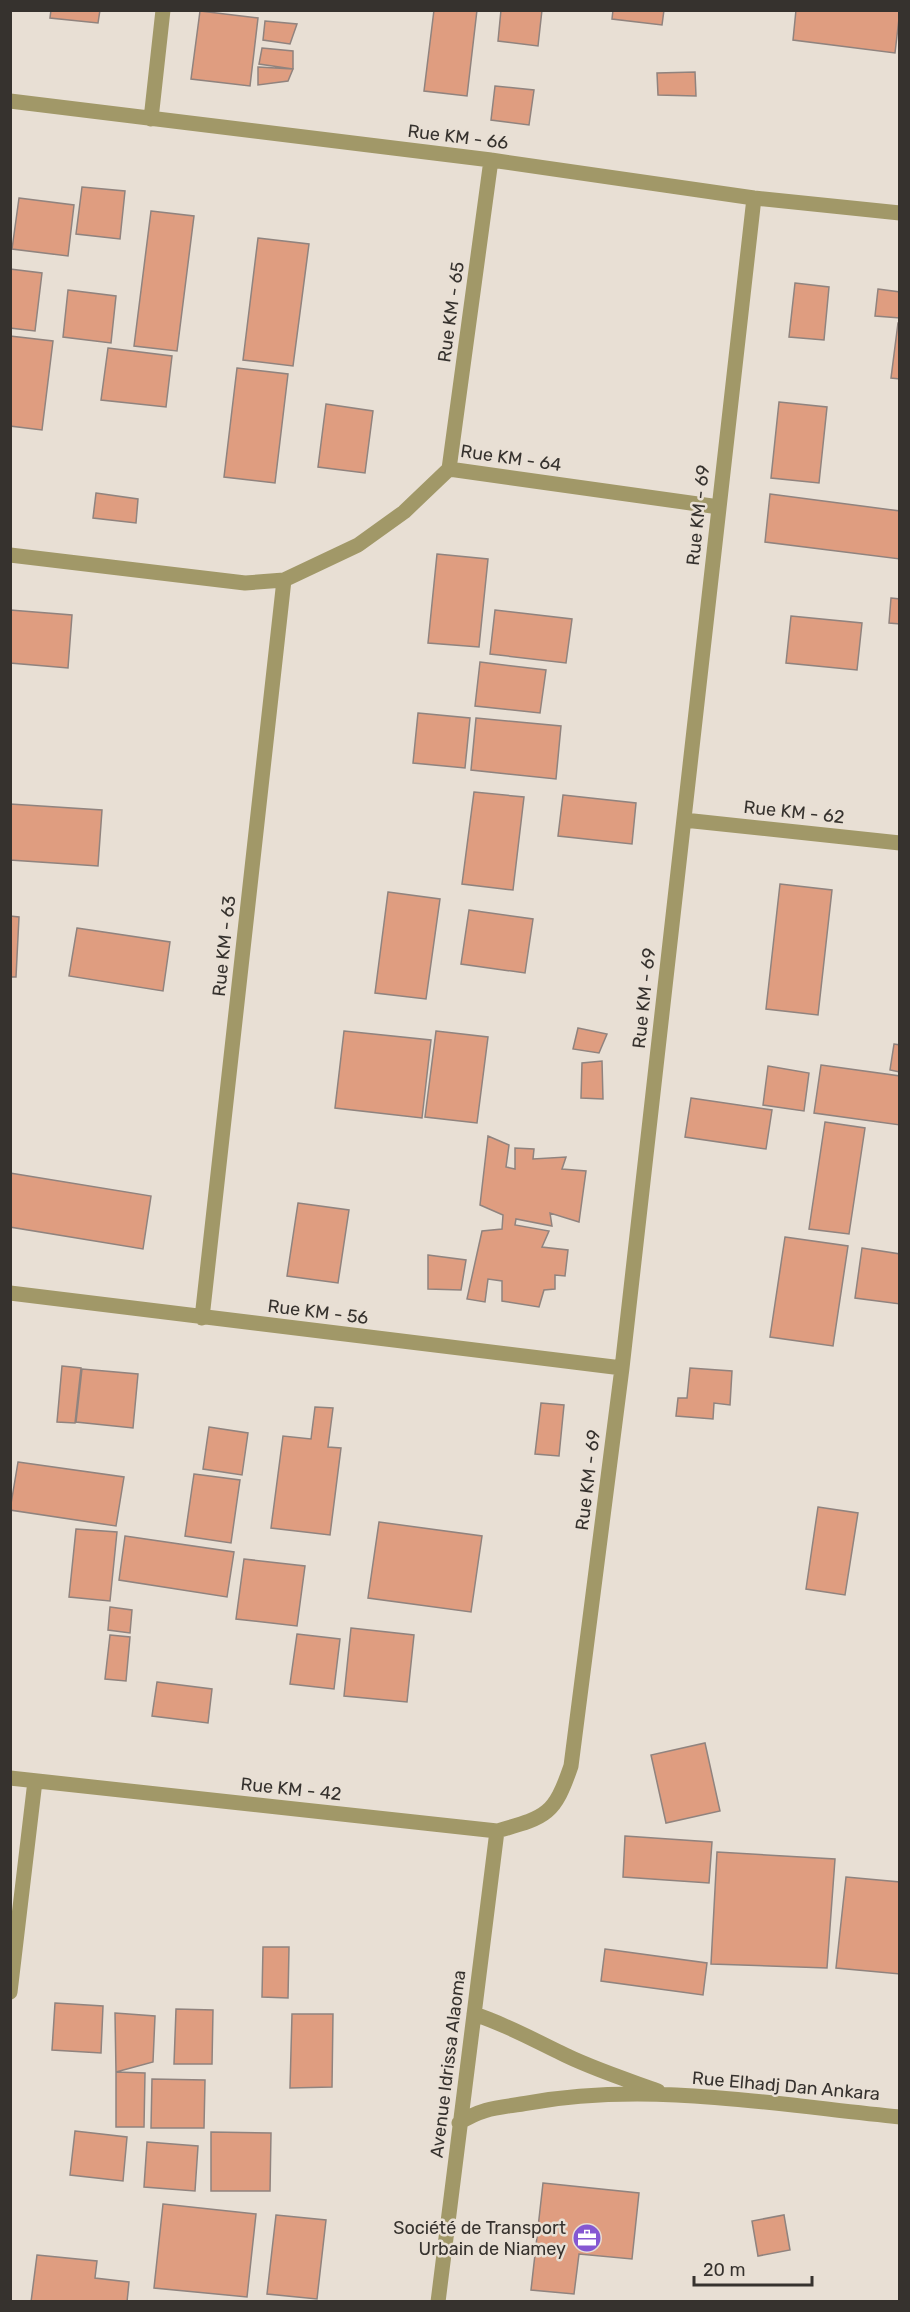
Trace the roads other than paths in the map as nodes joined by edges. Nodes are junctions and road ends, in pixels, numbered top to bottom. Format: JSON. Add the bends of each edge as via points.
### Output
{"nodes":[{"id":1,"x":163,"y":10,"type":"edge"},
{"id":2,"x":10,"y":101,"type":"edge"},
{"id":3,"x":151,"y":119,"type":"junction"},
{"id":4,"x":491,"y":160,"type":"junction"},
{"id":5,"x":754,"y":198,"type":"junction"},
{"id":6,"x":900,"y":213,"type":"edge"},
{"id":7,"x":449,"y":469,"type":"junction"},
{"id":8,"x":719,"y":507,"type":"junction"},
{"id":9,"x":10,"y":555,"type":"edge"},
{"id":10,"x":284,"y":579,"type":"junction"},
{"id":11,"x":684,"y":820,"type":"junction"},
{"id":12,"x":900,"y":843,"type":"edge"},
{"id":13,"x":10,"y":1293,"type":"edge"},
{"id":14,"x":202,"y":1318,"type":"junction"},
{"id":15,"x":622,"y":1368,"type":"junction"},
{"id":16,"x":10,"y":1778,"type":"edge"},
{"id":17,"x":35,"y":1781,"type":"junction"},
{"id":18,"x":559,"y":1800,"type":"joint"},
{"id":19,"x":497,"y":1831,"type":"junction"},
{"id":20,"x":10,"y":1992,"type":"edge"},
{"id":21,"x":474,"y":2014,"type":"junction"},
{"id":22,"x":670,"y":2095,"type":"junction"},
{"id":23,"x":900,"y":2117,"type":"edge"},
{"id":24,"x":459,"y":2123,"type":"junction"},
{"id":25,"x":438,"y":2301,"type":"edge"}],
"edges":[{"from":1,"to":3,"type":"street"},
{"from":2,"to":3,"type":"street","name":"Rue KM - 66"},
{"from":3,"to":4,"type":"street","name":"Rue KM - 66"},
{"from":4,"to":5,"type":"street","name":"Rue KM - 66"},
{"from":4,"to":7,"type":"street","name":"Rue KM - 65"},
{"from":5,"to":6,"type":"street","name":"Rue KM - 66"},
{"from":5,"to":8,"type":"street","name":"Rue KM - 69"},
{"from":7,"to":8,"type":"street","name":"Rue KM - 64"},
{"from":7,"to":10,"type":"street","name":"Rue KM - 64","via":[[404,512],[358,544]]},
{"from":8,"to":11,"type":"street","name":"Rue KM - 69"},
{"from":9,"to":10,"type":"street","name":"Rue KM - 64","via":[[245,583]]},
{"from":10,"to":14,"type":"street","name":"Rue KM - 63"},
{"from":11,"to":12,"type":"street","name":"Rue KM - 62"},
{"from":11,"to":15,"type":"street","name":"Rue KM - 69"},
{"from":13,"to":14,"type":"street","name":"Rue KM - 56"},
{"from":14,"to":15,"type":"street","name":"Rue KM - 56"},
{"from":15,"to":18,"type":"street","name":"Rue KM - 69","via":[[571,1766]]},
{"from":16,"to":17,"type":"street","name":"Rue KM - 42"},
{"from":17,"to":19,"type":"street","name":"Rue KM - 42"},
{"from":17,"to":20,"type":"street"},
{"from":18,"to":19,"type":"street","name":"Rue KM - 42","via":[[543,1815]]},
{"from":19,"to":21,"type":"street","name":"Avenue Idrissa Alaoma"},
{"from":21,"to":22,"type":"street","name":"Rue Elhadj Dan Ankara","via":[[523,2032],[598,2070]]},
{"from":21,"to":24,"type":"street","name":"Avenue Idrissa Alaoma"},
{"from":22,"to":23,"type":"street","name":"Rue Elhadj Dan Ankara"},
{"from":22,"to":24,"type":"street","name":"Rue Elhadj Dan Ankara","via":[[565,2096],[479,2111]]},
{"from":24,"to":25,"type":"street","name":"Avenue Idrissa Alaoma"}]}
